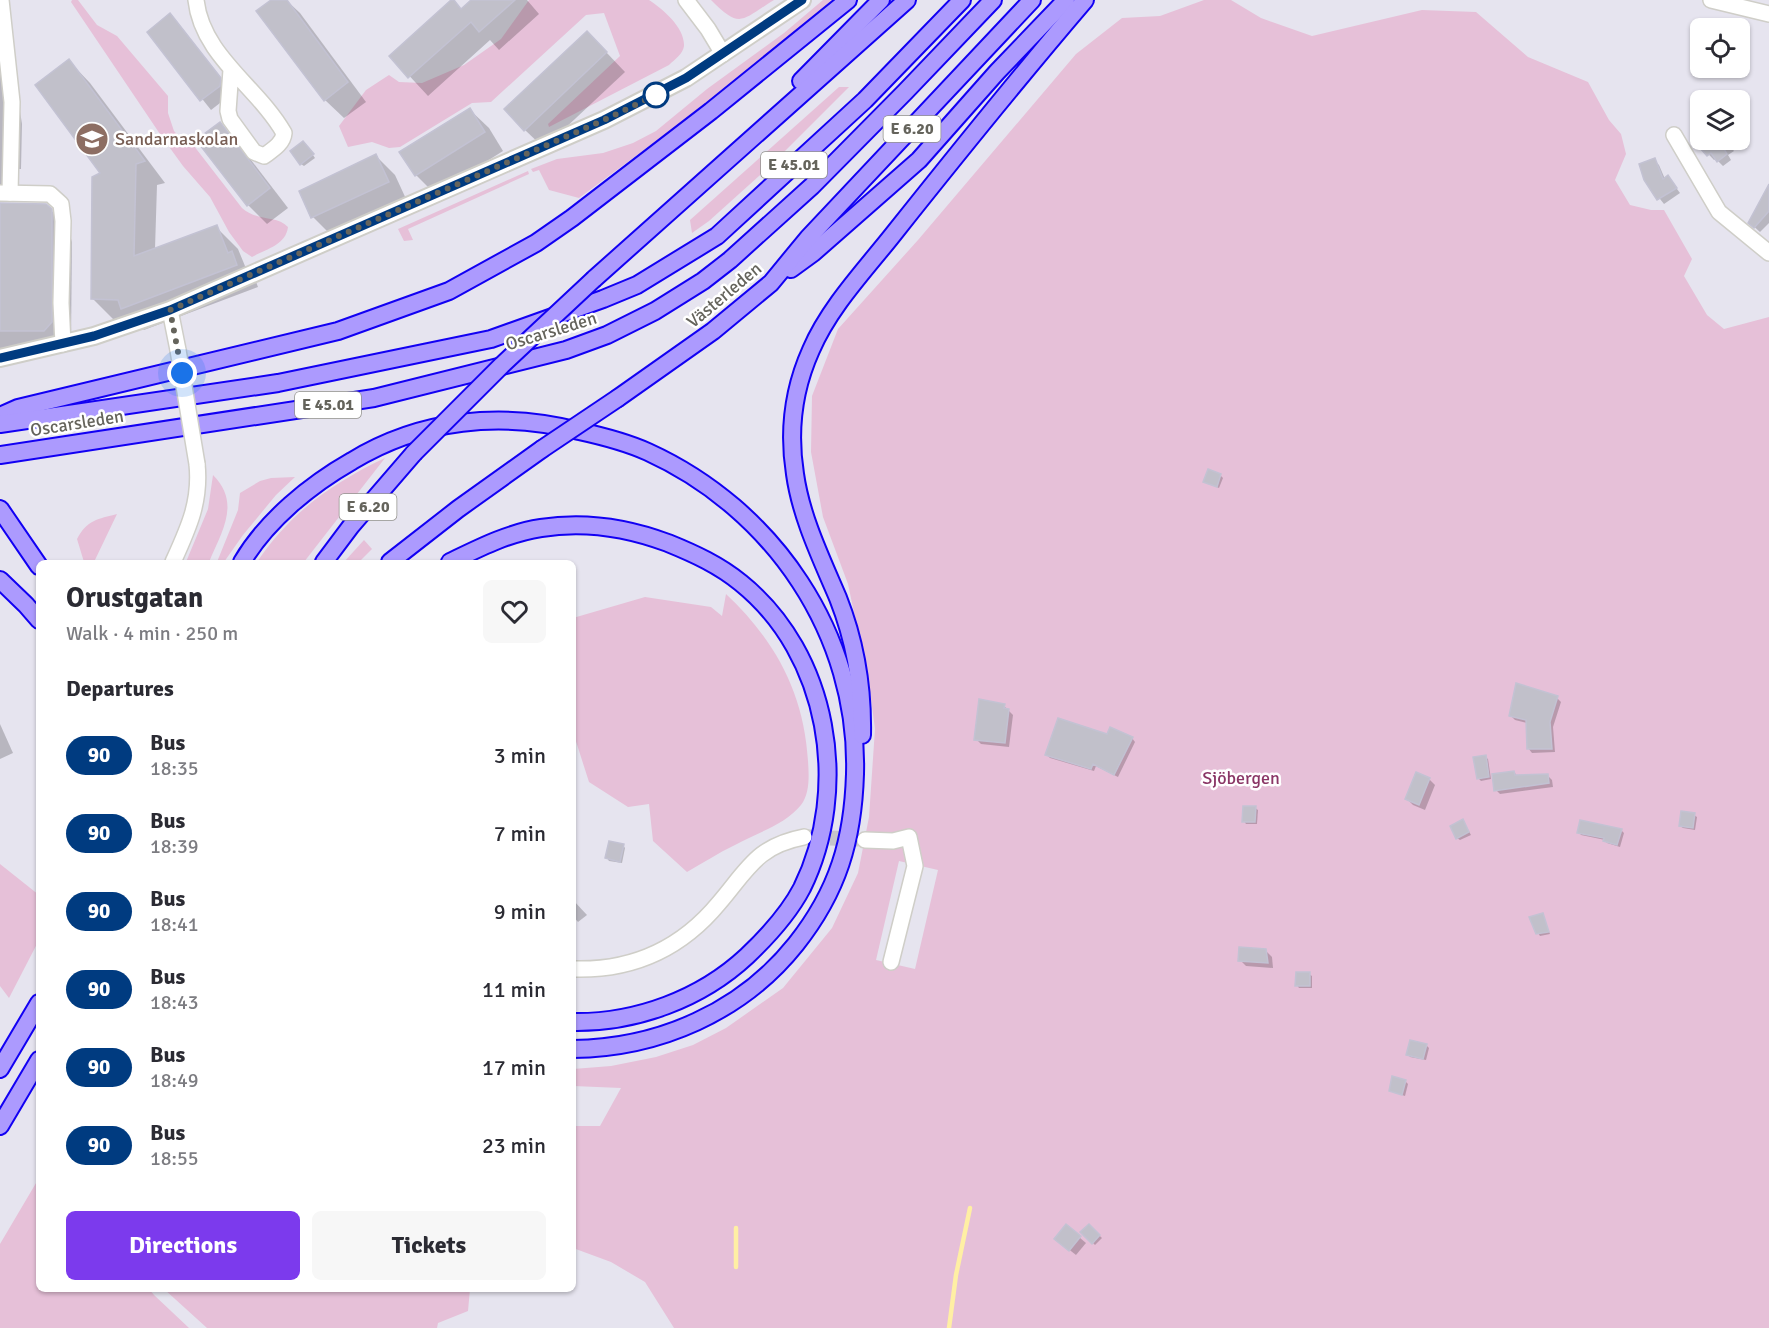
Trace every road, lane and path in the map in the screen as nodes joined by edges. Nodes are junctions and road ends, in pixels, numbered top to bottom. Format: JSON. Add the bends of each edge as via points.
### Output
{"nodes":[{"id":1,"x":196,"y":0,"type":"edge"},
{"id":2,"x":686,"y":0,"type":"edge"},
{"id":3,"x":802,"y":0,"type":"edge"},
{"id":4,"x":848,"y":0,"type":"edge"},
{"id":5,"x":881,"y":0,"type":"edge"},
{"id":6,"x":907,"y":0,"type":"edge"},
{"id":7,"x":962,"y":0,"type":"edge"},
{"id":8,"x":993,"y":0,"type":"edge"},
{"id":9,"x":1032,"y":0,"type":"edge"},
{"id":10,"x":1066,"y":0,"type":"edge"},
{"id":11,"x":1085,"y":0,"type":"edge"},
{"id":12,"x":1711,"y":0,"type":"edge"},
{"id":13,"x":1,"y":5,"type":"edge"},
{"id":14,"x":1769,"y":14,"type":"edge"},
{"id":15,"x":723,"y":54,"type":"junction"},
{"id":16,"x":231,"y":70,"type":"junction"},
{"id":17,"x":1674,"y":135,"type":"dead end"},
{"id":18,"x":5,"y":193,"type":"edge"},
{"id":19,"x":690,"y":193,"type":"junction"},
{"id":20,"x":1769,"y":254,"type":"edge"},
{"id":21,"x":771,"y":283,"type":"junction"},
{"id":22,"x":170,"y":310,"type":"junction"},
{"id":23,"x":63,"y":344,"type":"junction"},
{"id":24,"x":0,"y":358,"type":"edge"},
{"id":25,"x":0,"y":416,"type":"edge"},
{"id":26,"x":0,"y":424,"type":"edge"},
{"id":27,"x":0,"y":455,"type":"edge"},
{"id":28,"x":0,"y":509,"type":"edge"},
{"id":29,"x":174,"y":560,"type":"edge"},
{"id":30,"x":243,"y":560,"type":"edge"},
{"id":31,"x":326,"y":560,"type":"edge"},
{"id":32,"x":393,"y":560,"type":"edge"},
{"id":33,"x":454,"y":560,"type":"edge"},
{"id":34,"x":36,"y":562,"type":"edge"},
{"id":35,"x":0,"y":580,"type":"edge"},
{"id":36,"x":36,"y":617,"type":"edge"},
{"id":37,"x":856,"y":756,"type":"junction"},
{"id":38,"x":804,"y":837,"type":"tunnel mouth"},
{"id":39,"x":865,"y":840,"type":"tunnel mouth"},
{"id":40,"x":891,"y":962,"type":"dead end"},
{"id":41,"x":576,"y":969,"type":"edge"},
{"id":42,"x":36,"y":1008,"type":"edge"},
{"id":43,"x":576,"y":1022,"type":"edge"},
{"id":44,"x":576,"y":1049,"type":"edge"},
{"id":45,"x":36,"y":1065,"type":"edge"},
{"id":46,"x":0,"y":1069,"type":"edge"},
{"id":47,"x":0,"y":1126,"type":"edge"}],
"edges":[{"from":1,"to":16,"type":"street","via":[[204,30]]},
{"from":2,"to":15,"type":"street"},
{"from":3,"to":15,"type":"street"},
{"from":4,"to":25,"type":"highway","via":[[572,218],[519,253],[449,291],[338,331],[18,408]]},
{"from":5,"to":19,"type":"highway"},
{"from":6,"to":19,"type":"highway","number":"E 6.20"},
{"from":7,"to":26,"type":"highway","name":"Oscarsleden","number":"E 45.01","via":[[865,100],[717,236],[638,285],[491,339],[278,383]]},
{"from":8,"to":27,"type":"highway","name":"Oscarsleden","number":"E 45.01","via":[[828,170],[756,237],[703,281],[616,331],[566,350],[374,398]]},
{"from":9,"to":21,"type":"highway","name":"Västerleden","number":"E 6.20","via":[[808,238]]},
{"from":10,"to":21,"type":"highway","via":[[919,160],[813,253]]},
{"from":11,"to":37,"type":"highway","via":[[952,159],[831,314],[811,349],[796,390],[791,429],[795,476],[817,551],[849,631],[858,672],[863,707],[862,738]]},
{"from":12,"to":14,"type":"street"},
{"from":13,"to":18,"type":"street","via":[[12,102]]},
{"from":15,"to":22,"type":"street","via":[[656,95],[604,120]]},
{"from":16,"to":16,"type":"street","via":[[284,133],[279,145],[264,156],[254,152],[230,119]]},
{"from":17,"to":20,"type":"street","via":[[1719,212]]},
{"from":18,"to":23,"type":"street","via":[[50,194],[61,204]]},
{"from":19,"to":31,"type":"highway","number":"E 6.20","bridge":true,"via":[[502,365],[414,453]]},
{"from":21,"to":32,"type":"highway","name":"Västerleden","number":"E 6.20","bridge":true,"via":[[713,331],[458,509]]},
{"from":22,"to":23,"type":"street"},
{"from":22,"to":29,"type":"street","bridge":true,"via":[[197,464],[198,491]]},
{"from":23,"to":24,"type":"street"},
{"from":28,"to":34,"type":"highway"},
{"from":30,"to":37,"type":"highway","via":[[275,521],[307,492],[370,449],[406,434],[457,423],[496,420],[552,424],[627,444],[674,465],[724,498],[762,534],[800,582],[822,618],[841,668]]},
{"from":33,"to":43,"type":"highway","via":[[516,534],[586,525],[639,532],[694,553],[742,584],[777,621],[793,642],[823,719],[829,783],[825,815],[802,889],[775,927],[735,967],[687,997],[643,1013]]},
{"from":35,"to":36,"type":"highway"},
{"from":37,"to":44,"type":"highway","via":[[848,843],[834,882],[806,932],[775,968],[722,1009],[674,1031],[625,1045]]},
{"from":38,"to":41,"type":"street","via":[[761,854],[703,921],[667,947],[633,963]]},
{"from":39,"to":40,"type":"street","via":[[909,837],[912,848],[915,866]]},
{"from":42,"to":46,"type":"highway"},
{"from":45,"to":47,"type":"highway"}]}
